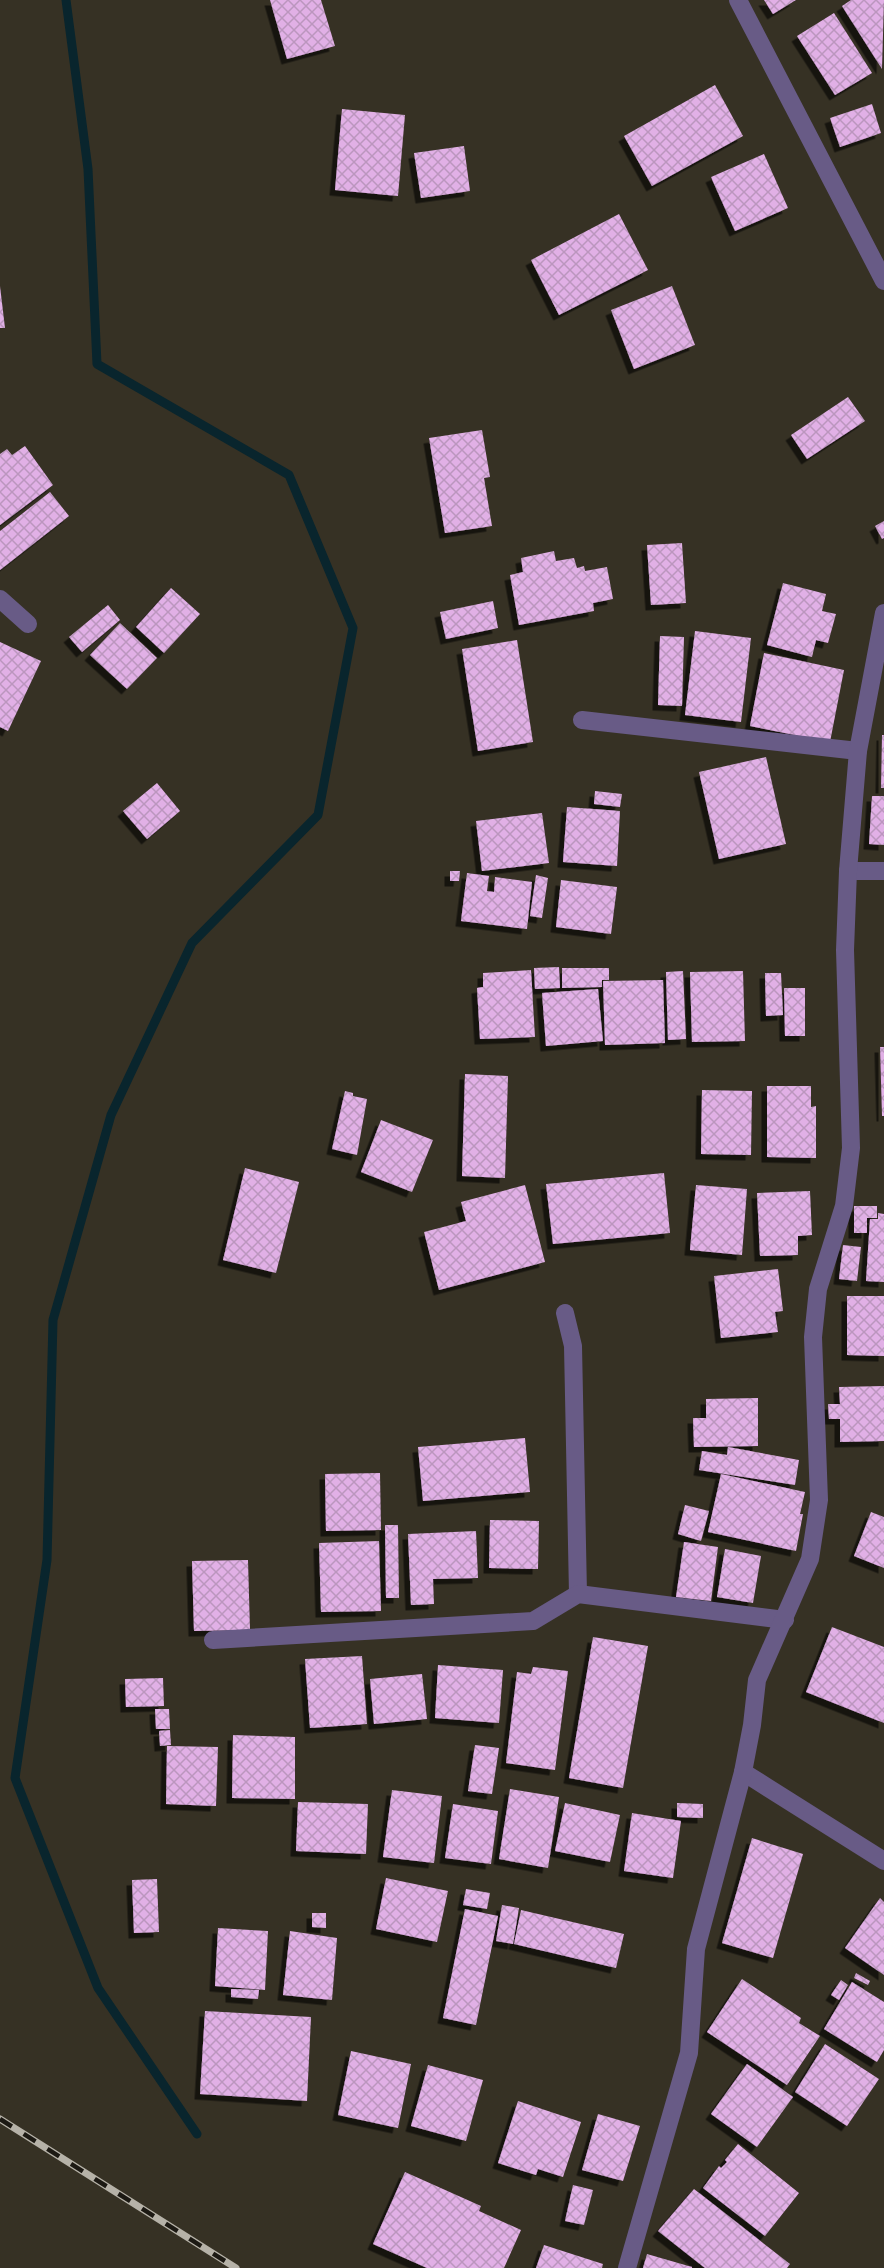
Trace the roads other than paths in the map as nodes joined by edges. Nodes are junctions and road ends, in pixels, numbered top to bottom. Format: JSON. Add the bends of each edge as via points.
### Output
{"nodes":[{"id":1,"x":738,"y":0,"type":"edge"},
{"id":2,"x":884,"y":281,"type":"edge"},
{"id":3,"x":0,"y":598,"type":"edge"},
{"id":4,"x":884,"y":613,"type":"edge"},
{"id":5,"x":28,"y":624,"type":"dead end"},
{"id":6,"x":582,"y":720,"type":"dead end"},
{"id":7,"x":858,"y":751,"type":"junction"},
{"id":8,"x":848,"y":871,"type":"junction"},
{"id":9,"x":884,"y":871,"type":"edge"},
{"id":10,"x":565,"y":1312,"type":"dead end"},
{"id":11,"x":578,"y":1594,"type":"junction"},
{"id":12,"x":785,"y":1620,"type":"junction"},
{"id":13,"x":213,"y":1640,"type":"dead end"},
{"id":14,"x":743,"y":1772,"type":"junction"},
{"id":15,"x":884,"y":1861,"type":"edge"},
{"id":16,"x":627,"y":2268,"type":"edge"}],
"edges":[{"from":1,"to":2,"type":"street"},
{"from":3,"to":5,"type":"street"},
{"from":4,"to":7,"type":"street"},
{"from":6,"to":7,"type":"street"},
{"from":7,"to":8,"type":"street"},
{"from":8,"to":9,"type":"street"},
{"from":8,"to":12,"type":"street","via":[[845,950],[851,1148],[844,1206],[818,1289],[813,1337],[819,1500],[810,1559]]},
{"from":10,"to":11,"type":"street","via":[[573,1346]]},
{"from":11,"to":12,"type":"street"},
{"from":11,"to":13,"type":"street","via":[[533,1621]]},
{"from":12,"to":14,"type":"street","via":[[757,1680]]},
{"from":14,"to":15,"type":"street"},
{"from":14,"to":16,"type":"street","via":[[696,1949],[689,2053]]}]}
